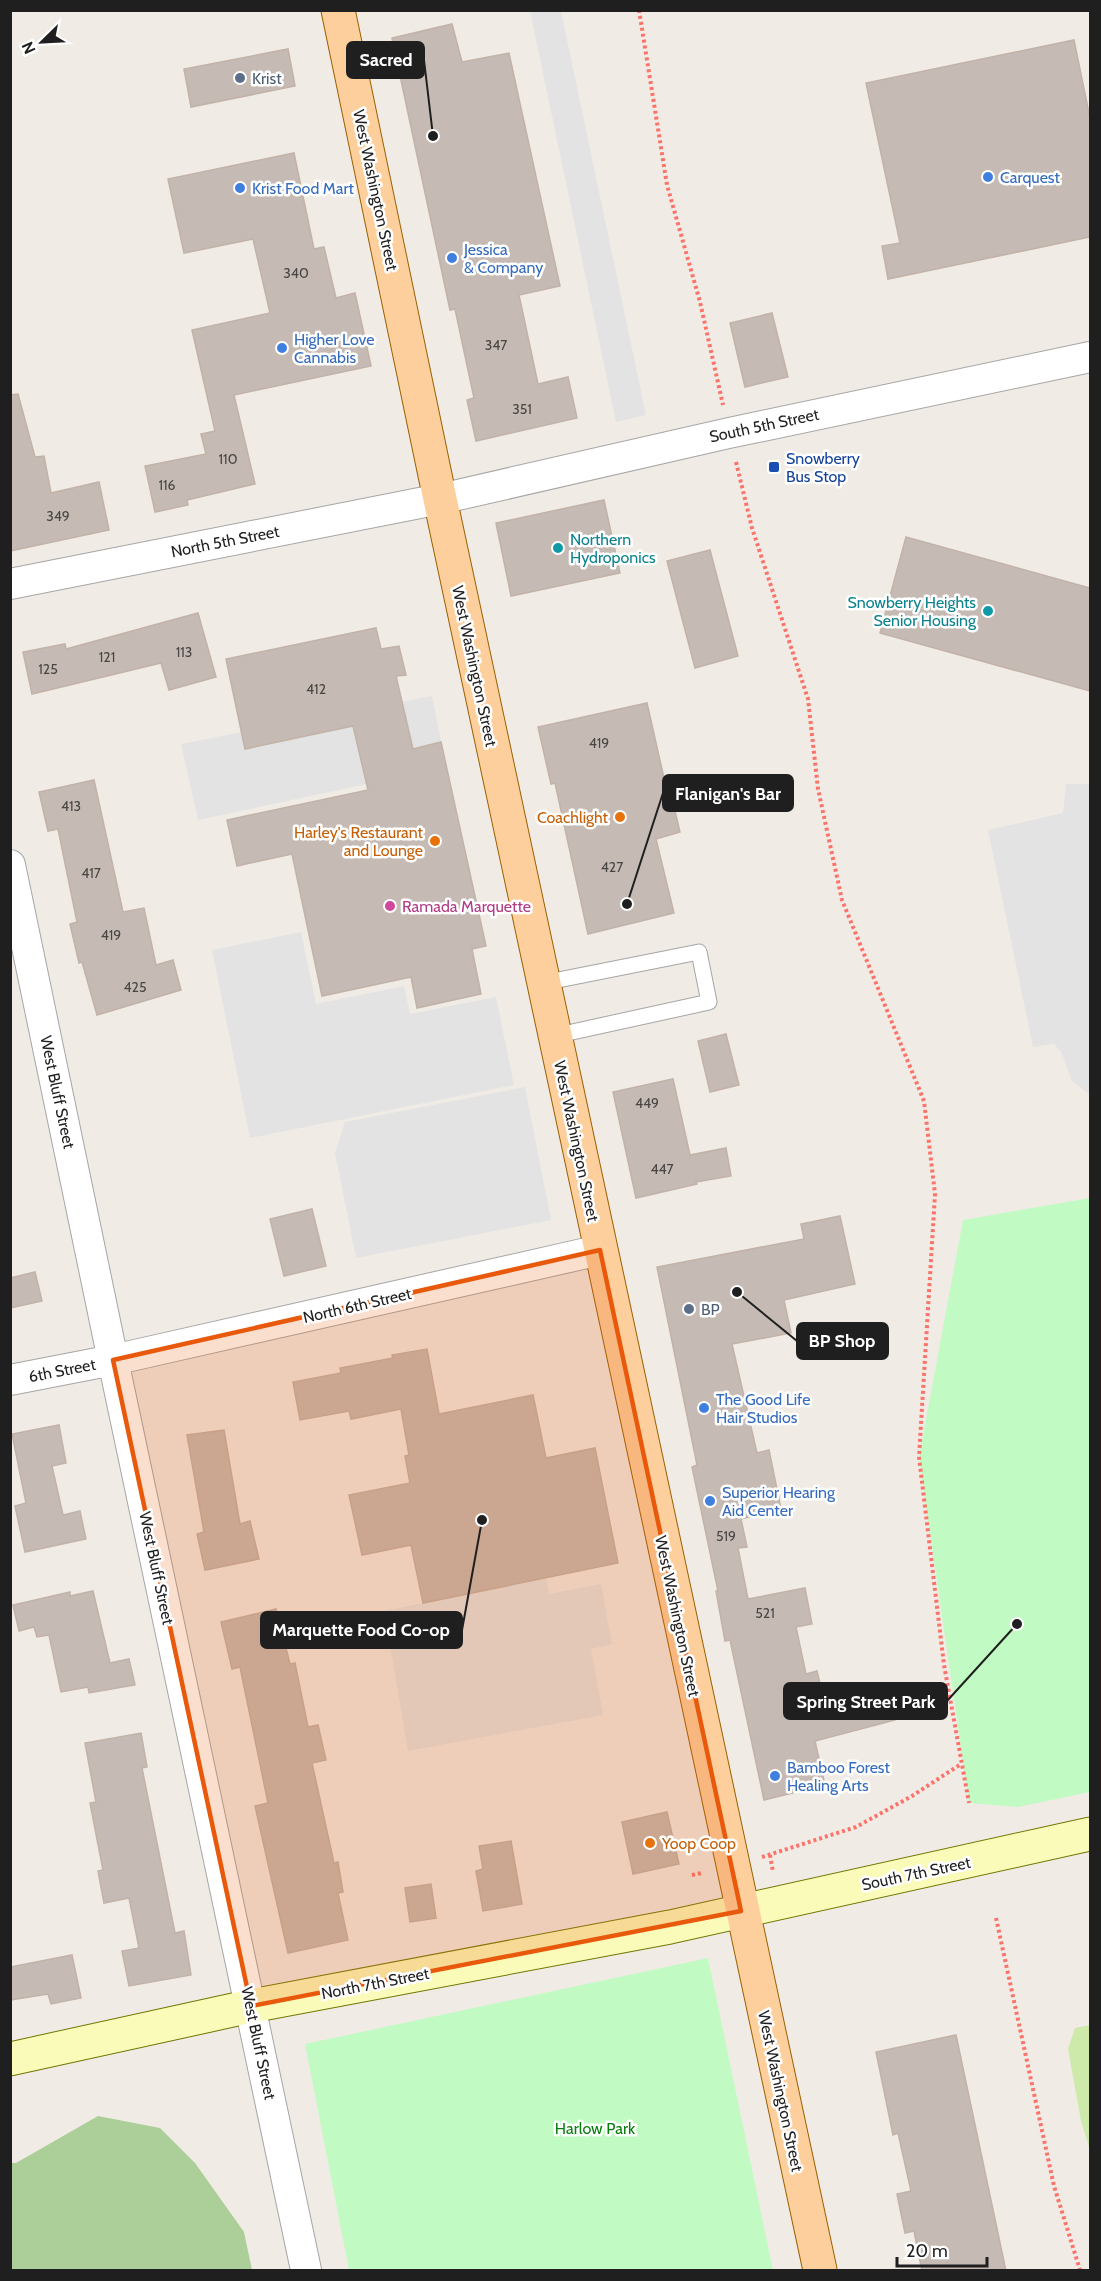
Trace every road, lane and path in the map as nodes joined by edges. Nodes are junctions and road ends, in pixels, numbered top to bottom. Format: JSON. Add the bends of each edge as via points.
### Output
{"nodes":[{"id":1,"x":338,"y":10,"type":"edge"},
{"id":2,"x":639,"y":10,"type":"edge"},
{"id":3,"x":1090,"y":357,"type":"edge"},
{"id":4,"x":729,"y":433,"type":"junction"},
{"id":5,"x":440,"y":499,"type":"junction"},
{"id":6,"x":10,"y":584,"type":"edge"},
{"id":7,"x":10,"y":865,"type":"edge"},
{"id":8,"x":543,"y":983,"type":"junction"},
{"id":9,"x":554,"y":1036,"type":"junction"},
{"id":10,"x":600,"y":1251,"type":"junction"},
{"id":11,"x":113,"y":1360,"type":"junction"},
{"id":12,"x":10,"y":1380,"type":"edge"},
{"id":13,"x":961,"y":1764,"type":"junction"},
{"id":14,"x":969,"y":1803,"type":"dead end"},
{"id":15,"x":1090,"y":1834,"type":"edge"},
{"id":16,"x":770,"y":1855,"type":"dead end"},
{"id":17,"x":741,"y":1911,"type":"junction"},
{"id":18,"x":996,"y":1918,"type":"dead end"},
{"id":19,"x":251,"y":2006,"type":"junction"},
{"id":20,"x":10,"y":2059,"type":"edge"},
{"id":21,"x":306,"y":2271,"type":"edge"},
{"id":22,"x":820,"y":2271,"type":"edge"},
{"id":23,"x":1080,"y":2271,"type":"edge"}],
"edges":[{"from":1,"to":5,"type":"main road","name":"West Washington Street"},
{"from":2,"to":4,"type":"path","via":[[668,185],[700,302]]},
{"from":3,"to":4,"type":"street","name":"South 5th Street"},
{"from":4,"to":5,"type":"street","name":"South 5th Street"},
{"from":4,"to":13,"type":"path","via":[[752,528],[808,699],[818,789],[842,900],[924,1101],[935,1194],[919,1457],[944,1665]]},
{"from":5,"to":6,"type":"street","name":"North 5th Street"},
{"from":5,"to":8,"type":"main road","name":"West Washington Street"},
{"from":7,"to":11,"type":"street","name":"West Bluff Street"},
{"from":8,"to":9,"type":"main road","name":"West Washington Street"},
{"from":8,"to":9,"type":"lane","via":[[699,952],[709,1002]]},
{"from":9,"to":10,"type":"main road","name":"West Washington Street"},
{"from":10,"to":11,"type":"street","name":"North 6th Street"},
{"from":10,"to":17,"type":"main road","name":"West Washington Street"},
{"from":11,"to":12,"type":"street","name":"6th Street"},
{"from":11,"to":19,"type":"street","name":"West Bluff Street"},
{"from":13,"to":14,"type":"path"},
{"from":13,"to":16,"type":"path","via":[[856,1827]]},
{"from":15,"to":17,"type":"street","name":"South 7th Street"},
{"from":17,"to":19,"type":"street","name":"North 7th Street"},
{"from":17,"to":22,"type":"main road","name":"West Washington Street"},
{"from":18,"to":23,"type":"path","via":[[1054,2186]]},
{"from":19,"to":20,"type":"street","name":"North 7th Street"},
{"from":19,"to":21,"type":"street","name":"West Bluff Street"}]}
